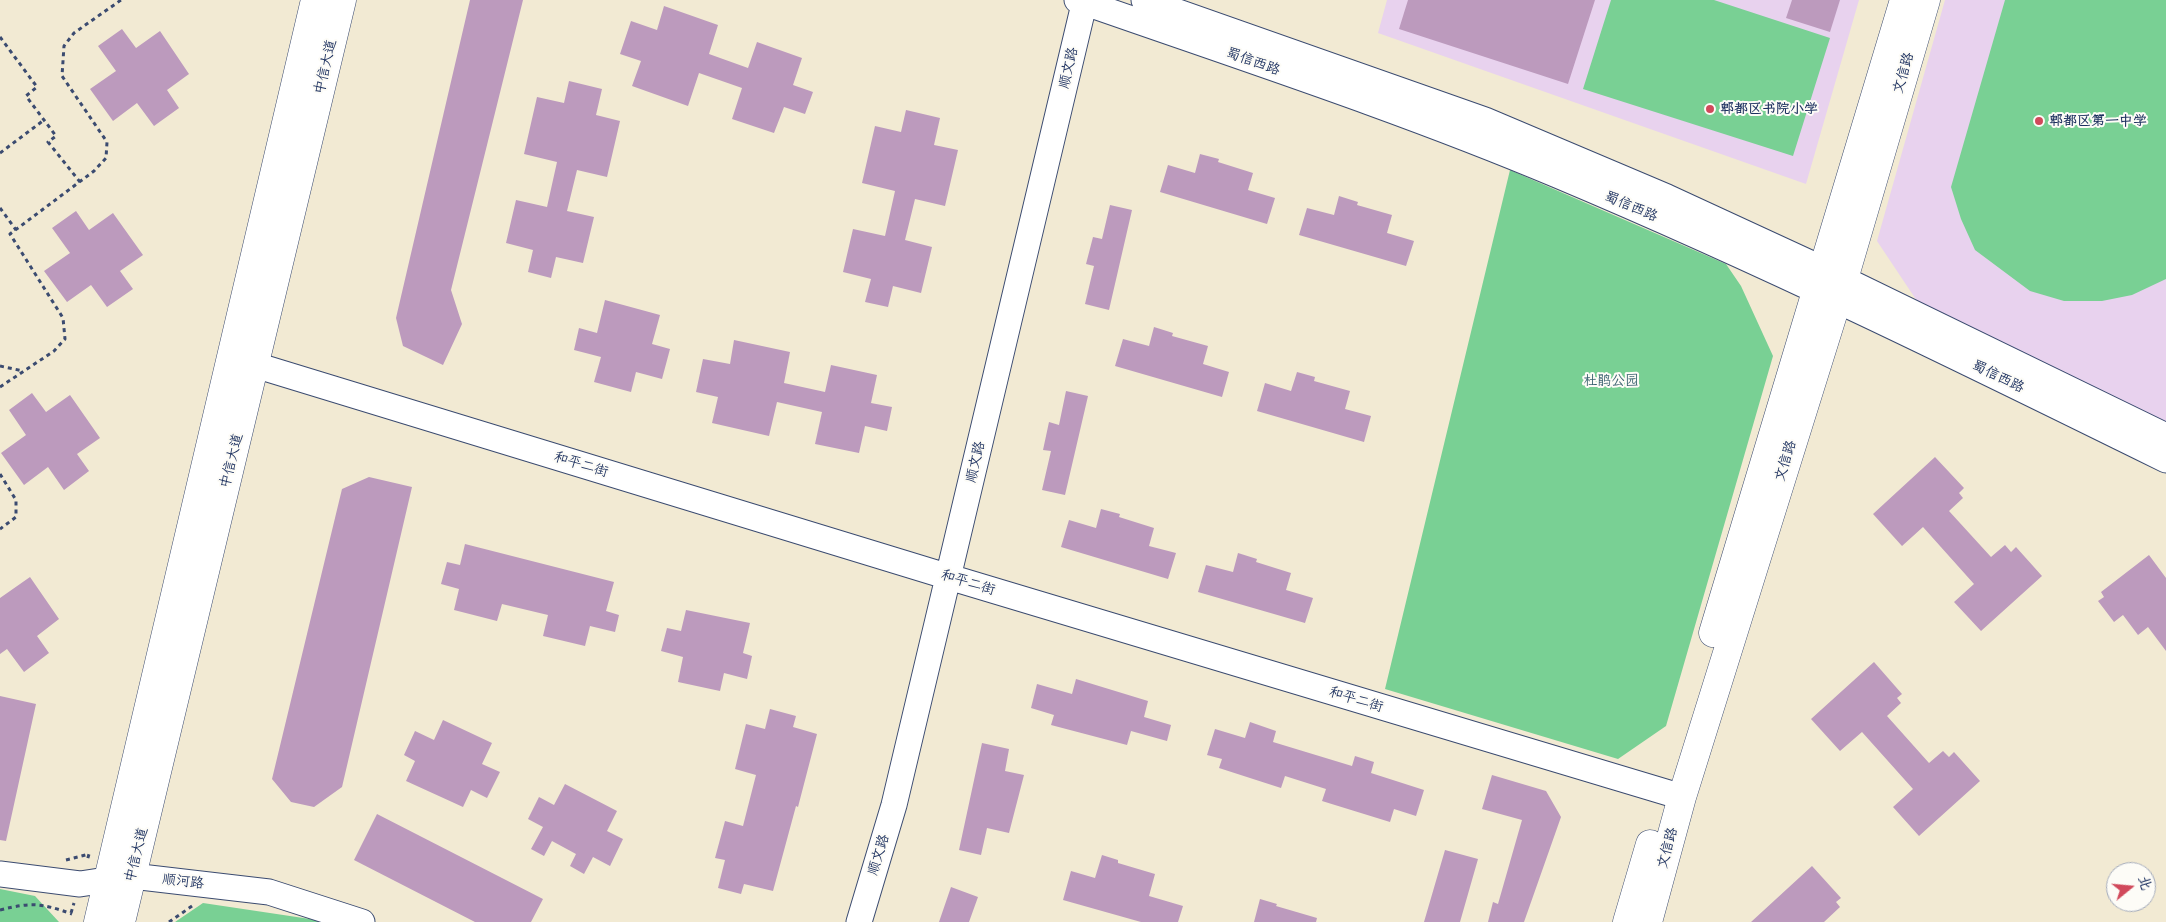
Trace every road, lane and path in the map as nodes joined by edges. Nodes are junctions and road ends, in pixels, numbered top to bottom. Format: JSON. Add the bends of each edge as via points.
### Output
{"nodes":[{"id":1,"x":121,"y":0,"type":"edge"},
{"id":2,"x":315,"y":0,"type":"edge"},
{"id":3,"x":342,"y":0,"type":"edge"},
{"id":4,"x":1144,"y":0,"type":"edge"},
{"id":5,"x":1904,"y":0,"type":"edge"},
{"id":6,"x":1926,"y":0,"type":"edge"},
{"id":7,"x":1082,"y":1,"type":"edge"},
{"id":8,"x":0,"y":37,"type":"edge"},
{"id":9,"x":44,"y":120,"type":"junction"},
{"id":10,"x":0,"y":153,"type":"edge"},
{"id":11,"x":80,"y":182,"type":"junction"},
{"id":12,"x":0,"y":208,"type":"edge"},
{"id":13,"x":16,"y":230,"type":"junction"},
{"id":14,"x":1830,"y":284,"type":"junction"},
{"id":15,"x":255,"y":365,"type":"junction"},
{"id":16,"x":0,"y":366,"type":"edge"},
{"id":17,"x":23,"y":371,"type":"junction"},
{"id":18,"x":0,"y":386,"type":"edge"},
{"id":19,"x":2166,"y":436,"type":"edge"},
{"id":20,"x":2166,"y":460,"type":"edge"},
{"id":21,"x":0,"y":474,"type":"edge"},
{"id":22,"x":0,"y":528,"type":"edge"},
{"id":23,"x":949,"y":577,"type":"junction"},
{"id":24,"x":1674,"y":795,"type":"junction"},
{"id":25,"x":0,"y":874,"type":"edge"},
{"id":26,"x":120,"y":878,"type":"junction"},
{"id":27,"x":0,"y":910,"type":"edge"},
{"id":28,"x":89,"y":919,"type":"edge"},
{"id":29,"x":120,"y":922,"type":"edge"},
{"id":30,"x":362,"y":922,"type":"edge"},
{"id":31,"x":859,"y":922,"type":"edge"},
{"id":32,"x":1627,"y":922,"type":"edge"},
{"id":33,"x":1648,"y":922,"type":"edge"}],
"edges":[{"from":1,"to":11,"type":"path","via":[[74,33],[64,46],[62,76],[107,142],[106,158]]},
{"from":2,"to":26,"type":"main road","name":"中信大道"},
{"from":3,"to":15,"type":"main road","name":"中信大道"},
{"from":4,"to":14,"type":"street","name":"蜀信西路","via":[[1484,120],[1667,197]]},
{"from":5,"to":14,"type":"main road"},
{"from":6,"to":14,"type":"main road","name":"文信路"},
{"from":7,"to":14,"type":"street","name":"蜀信西路","via":[[1434,127]]},
{"from":7,"to":23,"type":"street","name":"顺文路"},
{"from":8,"to":9,"type":"path","via":[[37,87],[26,96]]},
{"from":9,"to":10,"type":"path"},
{"from":9,"to":11,"type":"path","via":[[56,136],[48,142]]},
{"from":11,"to":13,"type":"path"},
{"from":12,"to":13,"type":"path"},
{"from":13,"to":17,"type":"path","via":[[10,234],[63,318],[65,339],[54,351]]},
{"from":14,"to":19,"type":"street","name":"蜀信西路"},
{"from":14,"to":20,"type":"street","name":"蜀信西路"},
{"from":14,"to":24,"type":"main road","name":"文信路"},
{"from":15,"to":23,"type":"street","name":"和平二街"},
{"from":15,"to":26,"type":"main road","name":"中信大道"},
{"from":16,"to":17,"type":"path"},
{"from":17,"to":18,"type":"path"},
{"from":21,"to":22,"type":"path","via":[[16,500],[16,517]]},
{"from":23,"to":24,"type":"street","name":"和平二街"},
{"from":23,"to":31,"type":"street","name":"顺文路","via":[[894,805]]},
{"from":24,"to":32,"type":"main road"},
{"from":24,"to":33,"type":"main road","name":"文信路"},
{"from":25,"to":26,"type":"street","name":"顺河路","via":[[80,884]]},
{"from":26,"to":28,"type":"main road","name":"中信大道"},
{"from":26,"to":29,"type":"main road","name":"中信大道"},
{"from":26,"to":30,"type":"street","name":"顺河路","via":[[269,892]]},
{"from":27,"to":28,"type":"path","via":[[28,903],[51,906]]}]}
